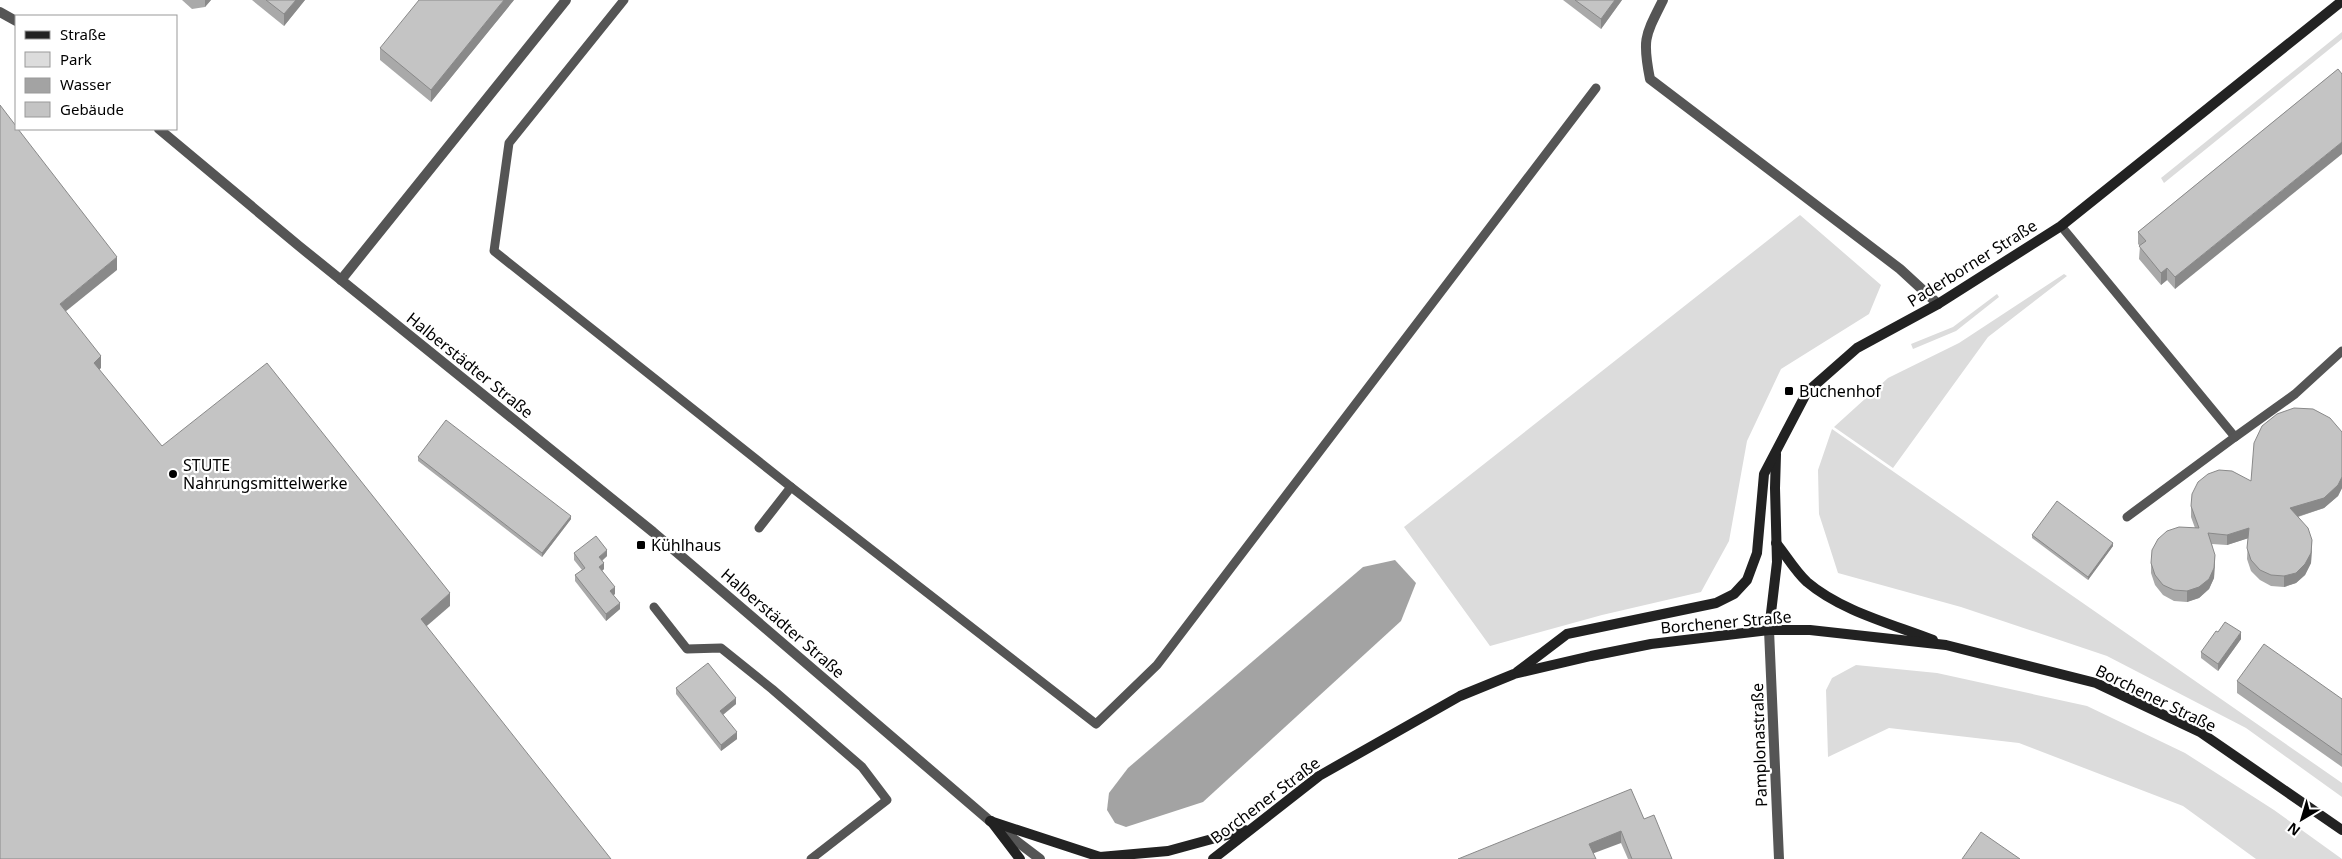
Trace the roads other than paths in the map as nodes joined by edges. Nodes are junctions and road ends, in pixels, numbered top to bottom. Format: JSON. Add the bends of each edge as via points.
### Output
{"nodes":[{"id":1,"x":566,"y":0,"type":"edge"},
{"id":2,"x":624,"y":0,"type":"edge"},
{"id":3,"x":1663,"y":0,"type":"edge"},
{"id":4,"x":2342,"y":1,"type":"edge"},
{"id":5,"x":0,"y":12,"type":"edge"},
{"id":6,"x":15,"y":20,"type":"edge"},
{"id":7,"x":1596,"y":88,"type":"dead end"},
{"id":8,"x":160,"y":130,"type":"edge"},
{"id":9,"x":2061,"y":226,"type":"junction"},
{"id":10,"x":341,"y":280,"type":"junction"},
{"id":11,"x":1938,"y":304,"type":"junction"},
{"id":12,"x":2342,"y":351,"type":"edge"},
{"id":13,"x":2235,"y":437,"type":"junction"},
{"id":14,"x":1777,"y":450,"type":"junction"},
{"id":15,"x":791,"y":487,"type":"junction"},
{"id":16,"x":2127,"y":517,"type":"dead end"},
{"id":17,"x":759,"y":528,"type":"dead end"},
{"id":18,"x":1776,"y":542,"type":"junction"},
{"id":19,"x":654,"y":607,"type":"dead end"},
{"id":20,"x":1769,"y":630,"type":"junction"},
{"id":21,"x":1946,"y":645,"type":"junction"},
{"id":22,"x":1514,"y":674,"type":"junction"},
{"id":23,"x":990,"y":821,"type":"junction"},
{"id":24,"x":1251,"y":829,"type":"junction"},
{"id":25,"x":2342,"y":830,"type":"edge"},
{"id":26,"x":811,"y":859,"type":"edge"},
{"id":27,"x":1020,"y":859,"type":"edge"},
{"id":28,"x":1040,"y":859,"type":"edge"},
{"id":29,"x":1213,"y":859,"type":"edge"},
{"id":30,"x":1779,"y":859,"type":"edge"}],
"edges":[{"from":1,"to":10,"type":"street"},
{"from":2,"to":15,"type":"lane","via":[[508,143],[494,251]]},
{"from":3,"to":11,"type":"street","via":[[1647,34],[1644,50],[1650,79],[1900,269]]},
{"from":4,"to":9,"type":"main road","name":"Paderborner Straße"},
{"from":5,"to":6,"type":"street"},
{"from":7,"to":15,"type":"lane","via":[[1157,665],[1096,724]]},
{"from":8,"to":10,"type":"street","name":"Halberstädter Straße"},
{"from":9,"to":11,"type":"main road","name":"Paderborner Straße"},
{"from":9,"to":13,"type":"lane"},
{"from":10,"to":23,"type":"street","name":"Halberstädter Straße","via":[[660,538]]},
{"from":11,"to":14,"type":"main road","name":"Paderborner Straße","via":[[1857,348],[1807,392]]},
{"from":12,"to":13,"type":"lane","via":[[2295,394]]},
{"from":13,"to":16,"type":"lane"},
{"from":14,"to":18,"type":"main road","name":"Paderborner Straße"},
{"from":14,"to":22,"type":"main road","via":[[1764,474],[1757,553],[1747,580],[1734,594],[1716,603],[1567,634]]},
{"from":15,"to":17,"type":"lane"},
{"from":18,"to":20,"type":"main road","name":"Paderborner Straße","via":[[1777,562]]},
{"from":18,"to":21,"type":"main road","via":[[1806,581],[1824,594]]},
{"from":19,"to":26,"type":"lane","via":[[687,649],[721,648],[772,688],[862,767],[887,800]]},
{"from":20,"to":21,"type":"main road","name":"Borchener Straße","via":[[1810,630]]},
{"from":20,"to":22,"type":"main road","name":"Borchener Straße","via":[[1652,644]]},
{"from":20,"to":30,"type":"street","name":"Pamplonastraße"},
{"from":21,"to":25,"type":"main road","name":"Borchener Straße","via":[[2096,683],[2200,732]]},
{"from":22,"to":24,"type":"main road","name":"Borchener Straße","via":[[1460,696],[1319,776]]},
{"from":23,"to":24,"type":"main road","via":[[1100,857],[1168,851]]},
{"from":23,"to":27,"type":"main road"},
{"from":23,"to":28,"type":"street","name":"Halberstädter Straße"},
{"from":24,"to":29,"type":"main road","name":"Borchener Straße"}]}
